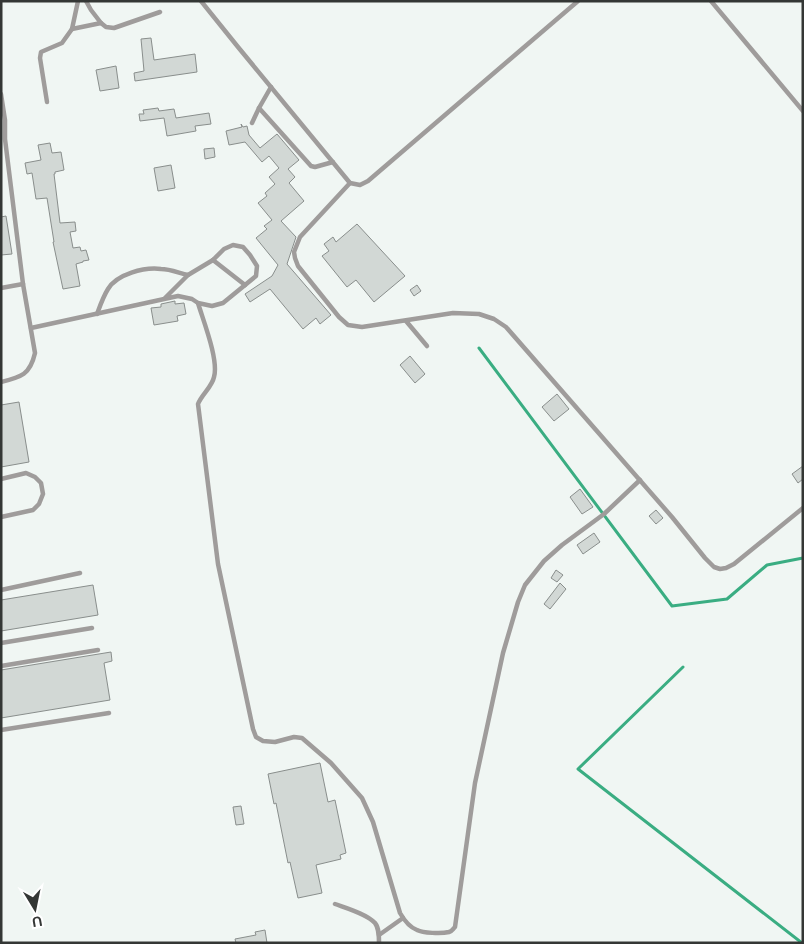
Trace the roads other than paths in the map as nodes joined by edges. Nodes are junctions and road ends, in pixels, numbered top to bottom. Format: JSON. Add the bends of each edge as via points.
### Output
{"nodes":[{"id":1,"x":78,"y":1,"type":"edge"},
{"id":2,"x":86,"y":1,"type":"edge"},
{"id":3,"x":201,"y":1,"type":"edge"},
{"id":4,"x":578,"y":1,"type":"edge"},
{"id":5,"x":712,"y":1,"type":"edge"},
{"id":6,"x":160,"y":12,"type":"dead end"},
{"id":7,"x":101,"y":23,"type":"junction"},
{"id":8,"x":72,"y":30,"type":"junction"},
{"id":9,"x":271,"y":88,"type":"junction"},
{"id":10,"x":1,"y":94,"type":"edge"},
{"id":11,"x":48,"y":102,"type":"dead end"},
{"id":12,"x":259,"y":108,"type":"junction"},
{"id":13,"x":803,"y":111,"type":"edge"},
{"id":14,"x":252,"y":123,"type":"dead end"},
{"id":15,"x":3,"y":139,"type":"edge"},
{"id":16,"x":332,"y":162,"type":"junction"},
{"id":17,"x":350,"y":183,"type":"junction"},
{"id":18,"x":213,"y":260,"type":"junction"},
{"id":19,"x":188,"y":275,"type":"junction"},
{"id":20,"x":23,"y":284,"type":"junction"},
{"id":21,"x":245,"y":285,"type":"junction"},
{"id":22,"x":1,"y":288,"type":"edge"},
{"id":23,"x":164,"y":299,"type":"junction"},
{"id":24,"x":198,"y":303,"type":"junction"},
{"id":25,"x":97,"y":314,"type":"junction"},
{"id":26,"x":406,"y":321,"type":"junction"},
{"id":27,"x":31,"y":328,"type":"junction"},
{"id":28,"x":428,"y":346,"type":"dead end"},
{"id":29,"x":1,"y":382,"type":"edge"},
{"id":30,"x":1,"y":479,"type":"edge"},
{"id":31,"x":640,"y":480,"type":"junction"},
{"id":32,"x":803,"y":508,"type":"edge"},
{"id":33,"x":1,"y":517,"type":"edge"},
{"id":34,"x":80,"y":573,"type":"dead end"},
{"id":35,"x":1,"y":590,"type":"edge"},
{"id":36,"x":92,"y":628,"type":"dead end"},
{"id":37,"x":1,"y":643,"type":"edge"},
{"id":38,"x":98,"y":650,"type":"dead end"},
{"id":39,"x":1,"y":666,"type":"edge"},
{"id":40,"x":109,"y":713,"type":"dead end"},
{"id":41,"x":1,"y":730,"type":"edge"},
{"id":42,"x":335,"y":904,"type":"dead end"},
{"id":43,"x":403,"y":918,"type":"junction"},
{"id":44,"x":379,"y":935,"type":"junction"},
{"id":45,"x":380,"y":943,"type":"edge"}],
"edges":[{"from":1,"to":8,"type":"lane"},
{"from":2,"to":7,"type":"lane"},
{"from":3,"to":9,"type":"lane"},
{"from":4,"to":17,"type":"lane","via":[[368,181],[360,185]]},
{"from":5,"to":13,"type":"lane"},
{"from":6,"to":7,"type":"lane","via":[[114,28]]},
{"from":7,"to":8,"type":"lane"},
{"from":8,"to":11,"type":"lane","via":[[62,43],[41,52]]},
{"from":9,"to":12,"type":"lane"},
{"from":9,"to":16,"type":"lane"},
{"from":10,"to":15,"type":"lane","via":[[5,120]]},
{"from":12,"to":14,"type":"lane"},
{"from":12,"to":16,"type":"lane","via":[[311,166]]},
{"from":15,"to":20,"type":"lane"},
{"from":16,"to":17,"type":"lane"},
{"from":17,"to":26,"type":"lane","via":[[300,236],[294,252],[298,266],[348,325],[362,327]]},
{"from":18,"to":19,"type":"lane"},
{"from":18,"to":21,"type":"lane"},
{"from":18,"to":21,"type":"lane","via":[[233,245],[243,247],[256,266],[256,276]]},
{"from":19,"to":23,"type":"lane"},
{"from":19,"to":25,"type":"lane","via":[[161,268],[128,273],[109,287]]},
{"from":20,"to":22,"type":"lane"},
{"from":20,"to":27,"type":"lane"},
{"from":21,"to":24,"type":"lane","via":[[223,303],[212,306]]},
{"from":23,"to":24,"type":"lane","via":[[178,296]]},
{"from":23,"to":25,"type":"lane"},
{"from":24,"to":43,"type":"lane","via":[[211,345],[215,376],[198,404],[218,564],[253,729],[256,737],[263,741],[302,738],[362,798],[373,822]]},
{"from":25,"to":27,"type":"lane"},
{"from":26,"to":28,"type":"lane"},
{"from":26,"to":31,"type":"lane","via":[[454,313],[479,314],[506,327]]},
{"from":27,"to":29,"type":"lane","via":[[35,353],[33,363],[27,373]]},
{"from":30,"to":33,"type":"lane","via":[[26,473],[42,483],[43,494],[32,510]]},
{"from":31,"to":32,"type":"lane","via":[[705,558],[720,569],[734,564]]},
{"from":31,"to":43,"type":"lane","via":[[604,514],[544,560],[525,586],[503,653],[475,783],[455,927],[447,932],[426,932],[416,930]]},
{"from":34,"to":35,"type":"lane"},
{"from":36,"to":37,"type":"lane"},
{"from":38,"to":39,"type":"lane"},
{"from":40,"to":41,"type":"lane"},
{"from":42,"to":44,"type":"lane","via":[[366,916],[375,923]]},
{"from":43,"to":44,"type":"lane"},
{"from":44,"to":45,"type":"lane"}]}
